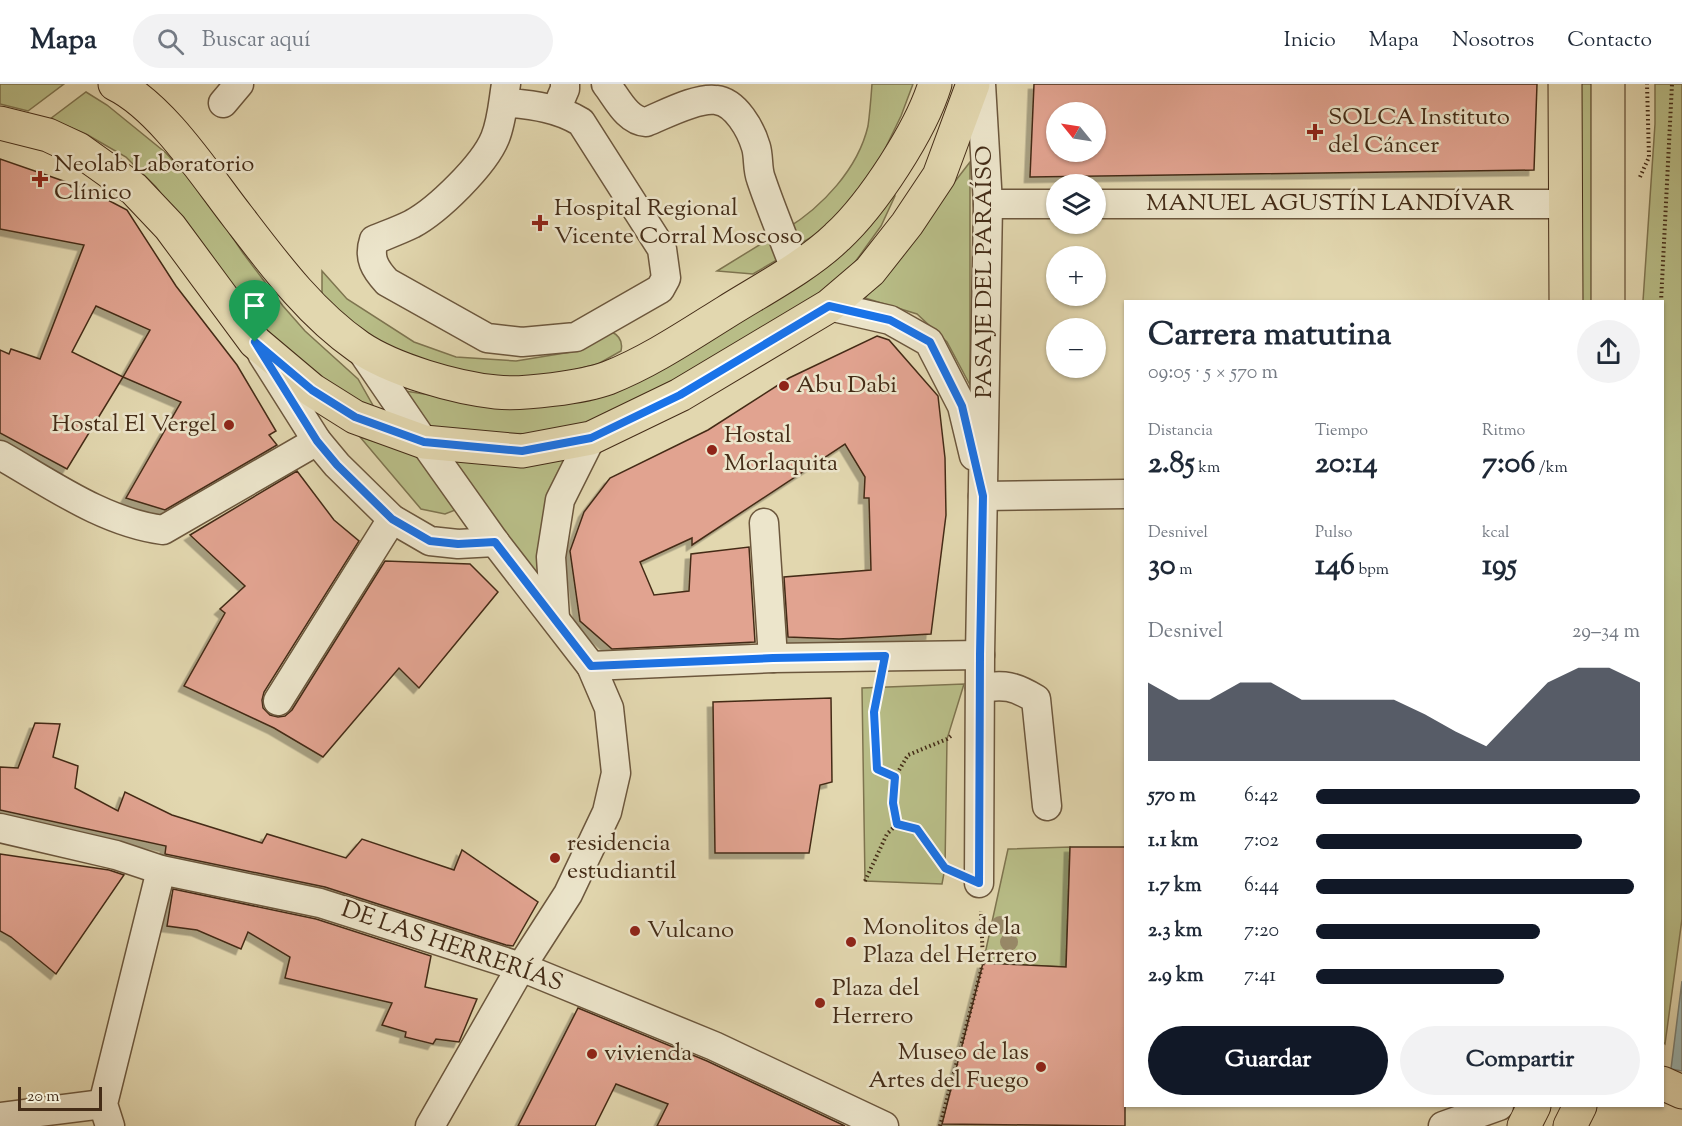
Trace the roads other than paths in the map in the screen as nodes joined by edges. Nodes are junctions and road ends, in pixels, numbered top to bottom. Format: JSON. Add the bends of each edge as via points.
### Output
{"nodes":[{"id":1,"x":606,"y":84,"type":"edge"},
{"id":2,"x":935,"y":84,"type":"edge"},
{"id":3,"x":973,"y":84,"type":"edge"},
{"id":4,"x":981,"y":84,"type":"edge"},
{"id":5,"x":1565,"y":84,"type":"edge"},
{"id":6,"x":1608,"y":84,"type":"edge"},
{"id":7,"x":128,"y":87,"type":"edge"},
{"id":8,"x":505,"y":93,"type":"edge"},
{"id":9,"x":560,"y":97,"type":"edge"},
{"id":10,"x":0,"y":123,"type":"edge"},
{"id":11,"x":988,"y":204,"type":"junction"},
{"id":12,"x":1046,"y":204,"type":"edge"},
{"id":13,"x":1106,"y":204,"type":"edge"},
{"id":14,"x":1566,"y":204,"type":"junction"},
{"id":15,"x":795,"y":269,"type":"junction"},
{"id":16,"x":1566,"y":300,"type":"edge"},
{"id":17,"x":1608,"y":300,"type":"edge"},
{"id":18,"x":829,"y":306,"type":"junction"},
{"id":19,"x":255,"y":342,"type":"junction"},
{"id":20,"x":359,"y":347,"type":"junction"},
{"id":21,"x":591,"y":438,"type":"junction"},
{"id":22,"x":317,"y":441,"type":"junction"},
{"id":23,"x":424,"y":442,"type":"junction"},
{"id":24,"x":0,"y":454,"type":"edge"},
{"id":25,"x":1124,"y":494,"type":"edge"},
{"id":26,"x":983,"y":496,"type":"junction"},
{"id":27,"x":392,"y":519,"type":"junction"},
{"id":28,"x":764,"y":523,"type":"dead end"},
{"id":29,"x":495,"y":542,"type":"junction"},
{"id":30,"x":555,"y":618,"type":"junction"},
{"id":31,"x":980,"y":655,"type":"junction"},
{"id":32,"x":773,"y":658,"type":"junction"},
{"id":33,"x":591,"y":666,"type":"junction"},
{"id":34,"x":980,"y":700,"type":"junction"},
{"id":35,"x":278,"y":701,"type":"dead end"},
{"id":36,"x":1047,"y":806,"type":"dead end"},
{"id":37,"x":0,"y":828,"type":"edge"},
{"id":38,"x":161,"y":870,"type":"junction"},
{"id":39,"x":979,"y":883,"type":"road end"},
{"id":40,"x":521,"y":966,"type":"junction"},
{"id":41,"x":1664,"y":1084,"type":"edge"},
{"id":42,"x":1682,"y":1092,"type":"edge"},
{"id":43,"x":1496,"y":1107,"type":"edge"},
{"id":44,"x":1534,"y":1107,"type":"edge"},
{"id":45,"x":1580,"y":1107,"type":"edge"},
{"id":46,"x":106,"y":1115,"type":"edge"},
{"id":47,"x":0,"y":1118,"type":"edge"},
{"id":48,"x":430,"y":1126,"type":"edge"},
{"id":49,"x":884,"y":1126,"type":"edge"},
{"id":50,"x":1443,"y":1126,"type":"edge"},
{"id":51,"x":1524,"y":1126,"type":"edge"},
{"id":52,"x":1570,"y":1126,"type":"edge"}],
"edges":[{"from":1,"to":15,"type":"street","via":[[637,121],[646,122],[714,99],[733,108],[756,147],[760,176]]},
{"from":2,"to":15,"type":"main road","via":[[930,101],[876,193],[837,238]]},
{"from":3,"to":18,"type":"main road","via":[[939,176],[870,271]]},
{"from":4,"to":11,"type":"street","name":"PASAJE DEL PARAÍSO"},
{"from":5,"to":14,"type":"main road"},
{"from":6,"to":17,"type":"main road"},
{"from":7,"to":20,"type":"main road","via":[[163,122],[302,297]]},
{"from":8,"to":9,"type":"street"},
{"from":8,"to":9,"type":"street","via":[[496,136],[487,154],[462,183],[414,223],[374,240],[370,251],[375,270],[387,282],[486,338],[522,342],[576,337],[660,289],[666,278],[662,249],[580,122],[566,113]]},
{"from":10,"to":19,"type":"main road","via":[[48,135],[78,149],[134,189],[170,227]]},
{"from":11,"to":12,"type":"street"},
{"from":11,"to":26,"type":"street","name":"PASAJE DEL PARAÍSO"},
{"from":13,"to":14,"type":"street","name":"MANUEL AGUSTÍN LANDÍVAR"},
{"from":14,"to":16,"type":"main road"},
{"from":15,"to":20,"type":"main road","via":[[669,348],[607,378],[560,389],[498,393],[439,381]]},
{"from":18,"to":21,"type":"main road","via":[[680,395]]},
{"from":18,"to":26,"type":"street","name":"PASAJE DEL PARAÍSO","via":[[890,320],[930,342],[962,406]]},
{"from":19,"to":22,"type":"street"},
{"from":19,"to":23,"type":"main road","via":[[312,390],[355,417]]},
{"from":20,"to":23,"type":"street"},
{"from":21,"to":23,"type":"main road","via":[[522,451]]},
{"from":21,"to":30,"type":"street","via":[[560,500],[551,557]]},
{"from":22,"to":24,"type":"street","via":[[163,530],[111,517]]},
{"from":22,"to":27,"type":"street"},
{"from":23,"to":29,"type":"street"},
{"from":25,"to":26,"type":"street"},
{"from":26,"to":31,"type":"street","name":"PASAJE DEL PARAÍSO"},
{"from":27,"to":29,"type":"street","via":[[430,541]]},
{"from":27,"to":35,"type":"street"},
{"from":28,"to":32,"type":"street"},
{"from":29,"to":30,"type":"street"},
{"from":30,"to":33,"type":"street"},
{"from":31,"to":32,"type":"street"},
{"from":31,"to":34,"type":"street","name":"PASAJE DEL PARAÍSO"},
{"from":32,"to":33,"type":"street"},
{"from":33,"to":40,"type":"street","via":[[609,708],[616,773],[607,812],[568,894]]},
{"from":34,"to":36,"type":"street","via":[[999,685],[1015,687],[1036,699]]},
{"from":34,"to":39,"type":"street","name":"PASAJE DEL PARAÍSO"},
{"from":37,"to":38,"type":"street","name":"DE LAS HERRERÍAS","via":[[116,855]]},
{"from":38,"to":40,"type":"street","name":"DE LAS HERRERÍAS","via":[[320,903]]},
{"from":38,"to":46,"type":"street"},
{"from":40,"to":48,"type":"street"},
{"from":40,"to":49,"type":"street","name":"DE LAS HERRERÍAS","via":[[714,1046]]},
{"from":41,"to":42,"type":"main road"},
{"from":43,"to":50,"type":"street"},
{"from":44,"to":51,"type":"main road"},
{"from":45,"to":52,"type":"main road"},
{"from":46,"to":47,"type":"street"}]}
